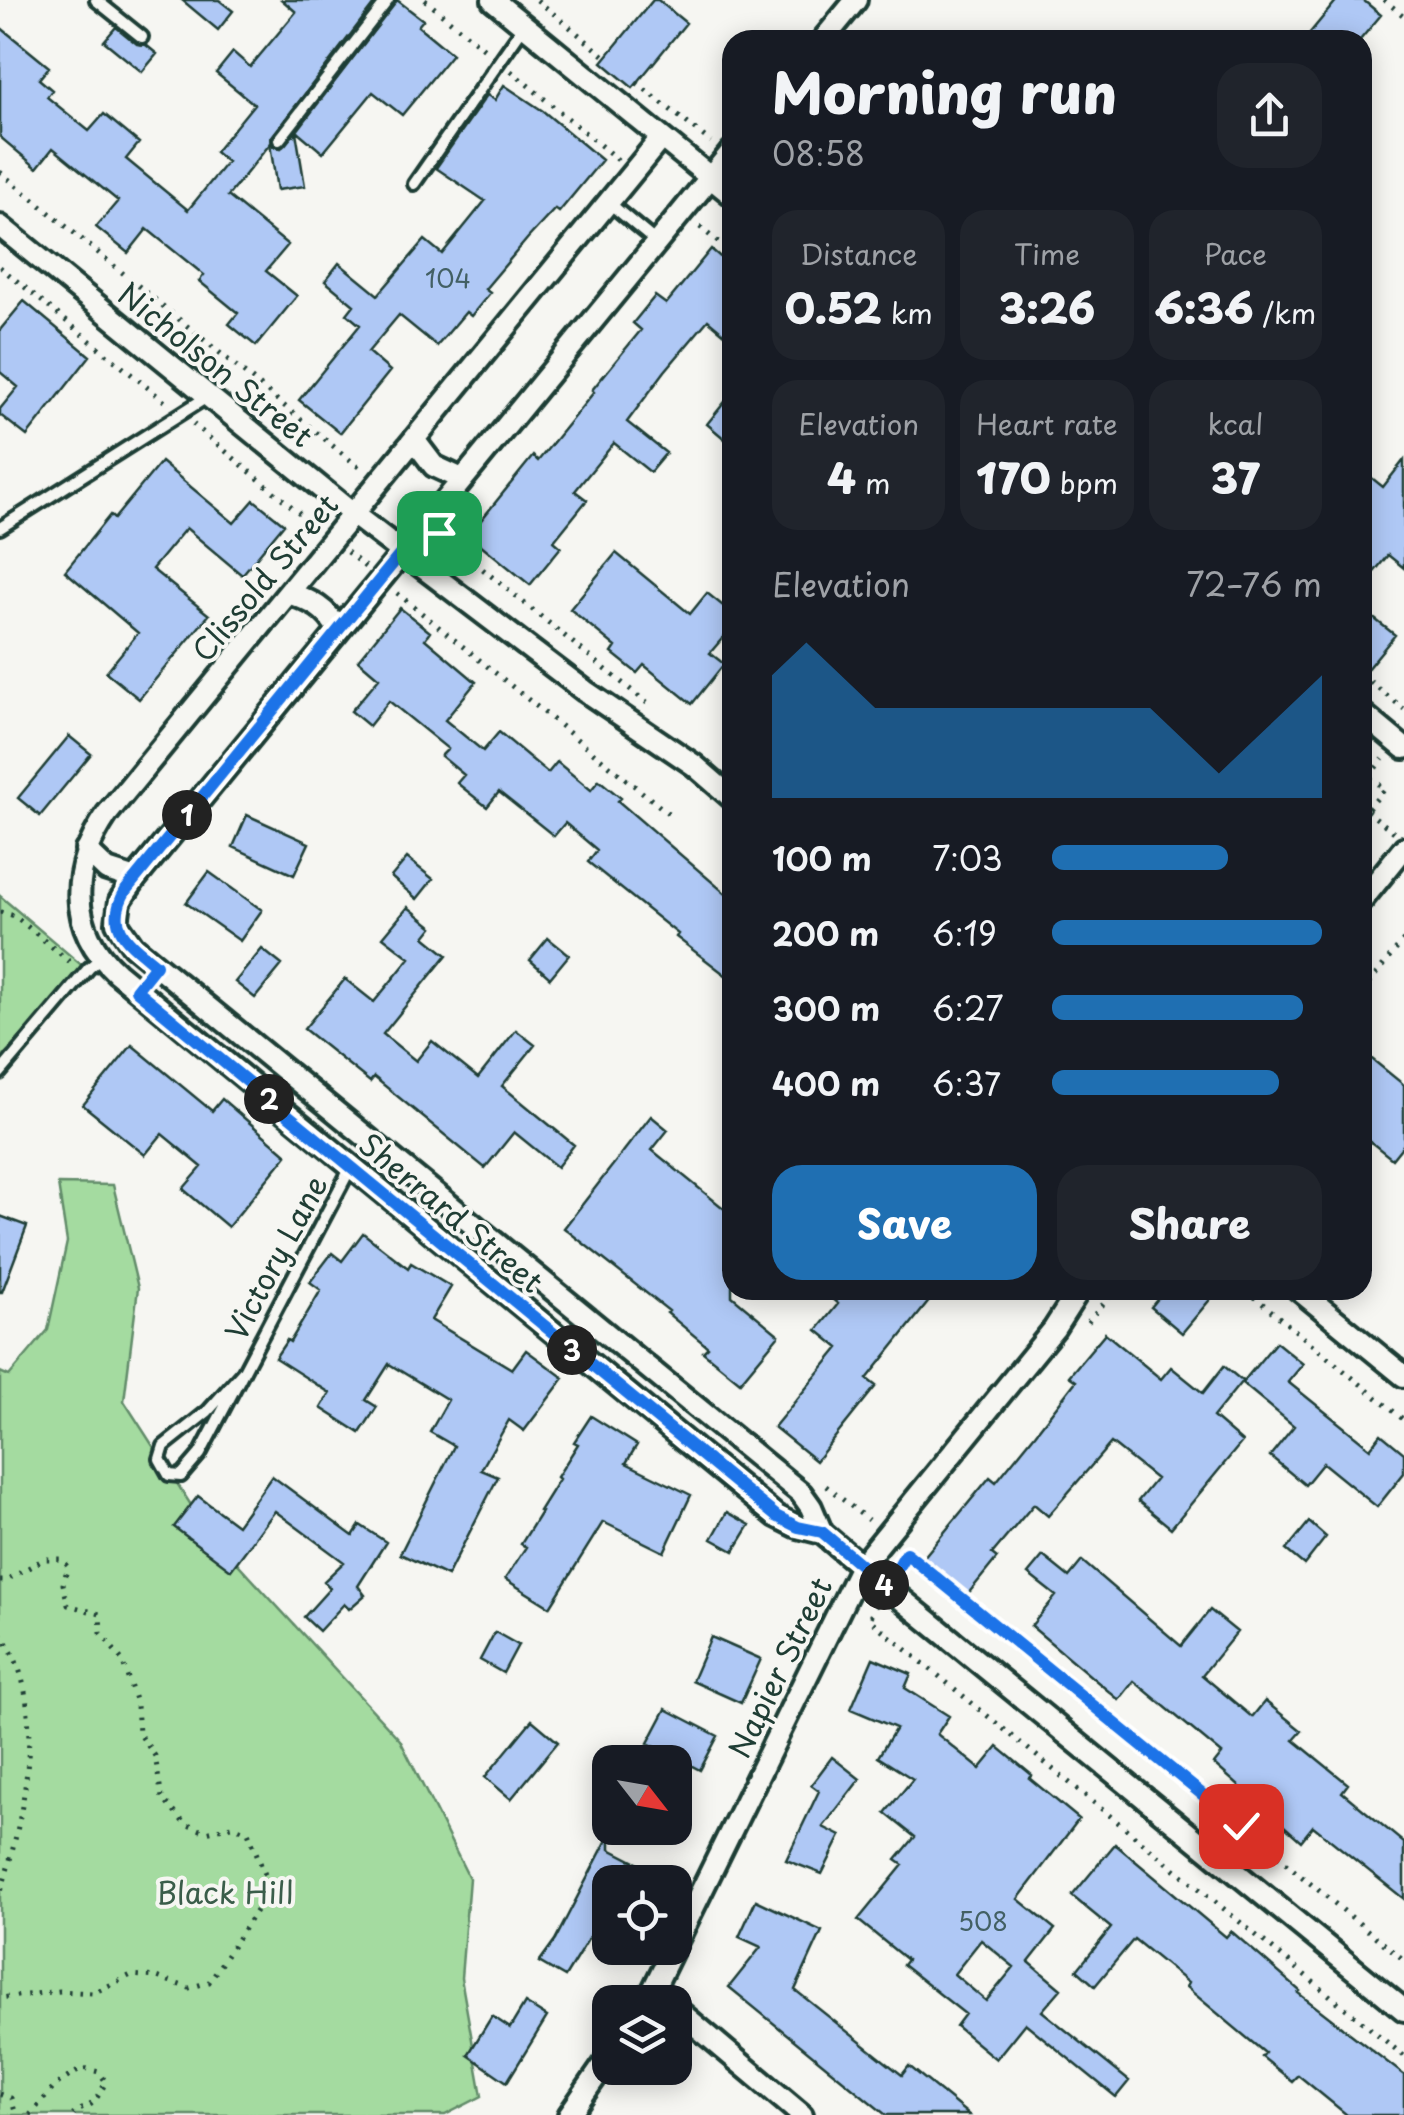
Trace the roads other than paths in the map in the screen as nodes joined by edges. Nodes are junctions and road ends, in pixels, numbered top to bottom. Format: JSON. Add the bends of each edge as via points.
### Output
{"nodes":[{"id":1,"x":96,"y":0,"type":"edge"},
{"id":2,"x":388,"y":0,"type":"edge"},
{"id":3,"x":493,"y":0,"type":"edge"},
{"id":4,"x":856,"y":0,"type":"edge"},
{"id":5,"x":524,"y":26,"type":"junction"},
{"id":6,"x":831,"y":30,"type":"edge"},
{"id":7,"x":142,"y":36,"type":"dead end"},
{"id":8,"x":660,"y":138,"type":"junction"},
{"id":9,"x":279,"y":140,"type":"dead end"},
{"id":10,"x":722,"y":164,"type":"edge"},
{"id":11,"x":711,"y":177,"type":"junction"},
{"id":12,"x":414,"y":184,"type":"dead end"},
{"id":13,"x":722,"y":186,"type":"edge"},
{"id":14,"x":608,"y":202,"type":"junction"},
{"id":15,"x":0,"y":226,"type":"edge"},
{"id":16,"x":656,"y":242,"type":"junction"},
{"id":17,"x":208,"y":396,"type":"junction"},
{"id":18,"x":415,"y":441,"type":"junction"},
{"id":19,"x":462,"y":478,"type":"junction"},
{"id":20,"x":354,"y":515,"type":"junction"},
{"id":21,"x":0,"y":528,"type":"edge"},
{"id":22,"x":402,"y":553,"type":"junction"},
{"id":23,"x":289,"y":594,"type":"junction"},
{"id":24,"x":338,"y":630,"type":"junction"},
{"id":25,"x":1372,"y":721,"type":"edge"},
{"id":26,"x":1404,"y":748,"type":"edge"},
{"id":27,"x":722,"y":789,"type":"edge"},
{"id":28,"x":1404,"y":848,"type":"edge"},
{"id":29,"x":86,"y":850,"type":"junction"},
{"id":30,"x":135,"y":879,"type":"junction"},
{"id":31,"x":1372,"y":888,"type":"edge"},
{"id":32,"x":122,"y":933,"type":"junction"},
{"id":33,"x":101,"y":958,"type":"junction"},
{"id":34,"x":156,"y":965,"type":"junction"},
{"id":35,"x":136,"y":990,"type":"junction"},
{"id":36,"x":0,"y":1073,"type":"edge"},
{"id":37,"x":352,"y":1166,"type":"junction"},
{"id":38,"x":1073,"y":1300,"type":"edge"},
{"id":39,"x":1311,"y":1300,"type":"edge"},
{"id":40,"x":243,"y":1372,"type":"junction"},
{"id":41,"x":1404,"y":1376,"type":"edge"},
{"id":42,"x":822,"y":1532,"type":"junction"},
{"id":43,"x":861,"y":1566,"type":"junction"},
{"id":44,"x":664,"y":1985,"type":"edge"},
{"id":45,"x":1404,"y":2010,"type":"edge"},
{"id":46,"x":692,"y":2022,"type":"edge"},
{"id":47,"x":592,"y":2082,"type":"edge"},
{"id":48,"x":569,"y":2115,"type":"edge"},
{"id":49,"x":802,"y":2115,"type":"edge"}],
"edges":[{"from":1,"to":7,"type":"lane"},
{"from":2,"to":9,"type":"lane"},
{"from":3,"to":5,"type":"street"},
{"from":4,"to":6,"type":"street"},
{"from":5,"to":8,"type":"street"},
{"from":5,"to":12,"type":"lane"},
{"from":8,"to":11,"type":"street"},
{"from":8,"to":14,"type":"street","name":"Clissold Street"},
{"from":10,"to":11,"type":"street"},
{"from":11,"to":13,"type":"street"},
{"from":11,"to":16,"type":"street"},
{"from":14,"to":16,"type":"lane"},
{"from":14,"to":18,"type":"street","name":"Clissold Street"},
{"from":15,"to":17,"type":"street","name":"Nicholson Street"},
{"from":16,"to":19,"type":"street"},
{"from":17,"to":20,"type":"street","name":"Nicholson Street"},
{"from":17,"to":21,"type":"lane"},
{"from":18,"to":19,"type":"street","via":[[434,466]]},
{"from":18,"to":20,"type":"street","name":"Clissold Street"},
{"from":19,"to":22,"type":"street"},
{"from":20,"to":22,"type":"street","name":"Nicholson Street"},
{"from":20,"to":23,"type":"street","name":"Clissold Street"},
{"from":22,"to":24,"type":"street"},
{"from":22,"to":27,"type":"street","name":"Nicholson Street"},
{"from":23,"to":24,"type":"street","via":[[319,606]]},
{"from":23,"to":29,"type":"street","name":"Clissold Street","via":[[107,814]]},
{"from":24,"to":30,"type":"street"},
{"from":25,"to":26,"type":"street"},
{"from":28,"to":31,"type":"street"},
{"from":29,"to":30,"type":"street","via":[[108,870]]},
{"from":29,"to":33,"type":"street","name":"Clissold Street","via":[[79,878],[82,912]]},
{"from":30,"to":32,"type":"street","via":[[117,909]]},
{"from":32,"to":33,"type":"street"},
{"from":32,"to":34,"type":"street","name":"Sherrard Street"},
{"from":33,"to":35,"type":"street","name":"Sherrard Street"},
{"from":33,"to":36,"type":"lane"},
{"from":34,"to":35,"type":"street"},
{"from":34,"to":42,"type":"street","name":"Sherrard Street","via":[[800,1493]]},
{"from":35,"to":37,"type":"street","name":"Sherrard Street"},
{"from":37,"to":40,"type":"lane","name":"Victory Lane"},
{"from":37,"to":42,"type":"street","name":"Sherrard Street","via":[[776,1516]]},
{"from":38,"to":43,"type":"street","name":"Napier Street"},
{"from":39,"to":41,"type":"street"},
{"from":40,"to":40,"type":"lane","name":"Victory Lane","via":[[200,1454],[182,1476],[169,1475],[160,1459],[164,1446]]},
{"from":42,"to":43,"type":"street","name":"Sherrard Street"},
{"from":43,"to":44,"type":"street","name":"Napier Street"},
{"from":43,"to":45,"type":"street","name":"Sherrard Street"},
{"from":46,"to":49,"type":"street"},
{"from":47,"to":48,"type":"street"}]}
